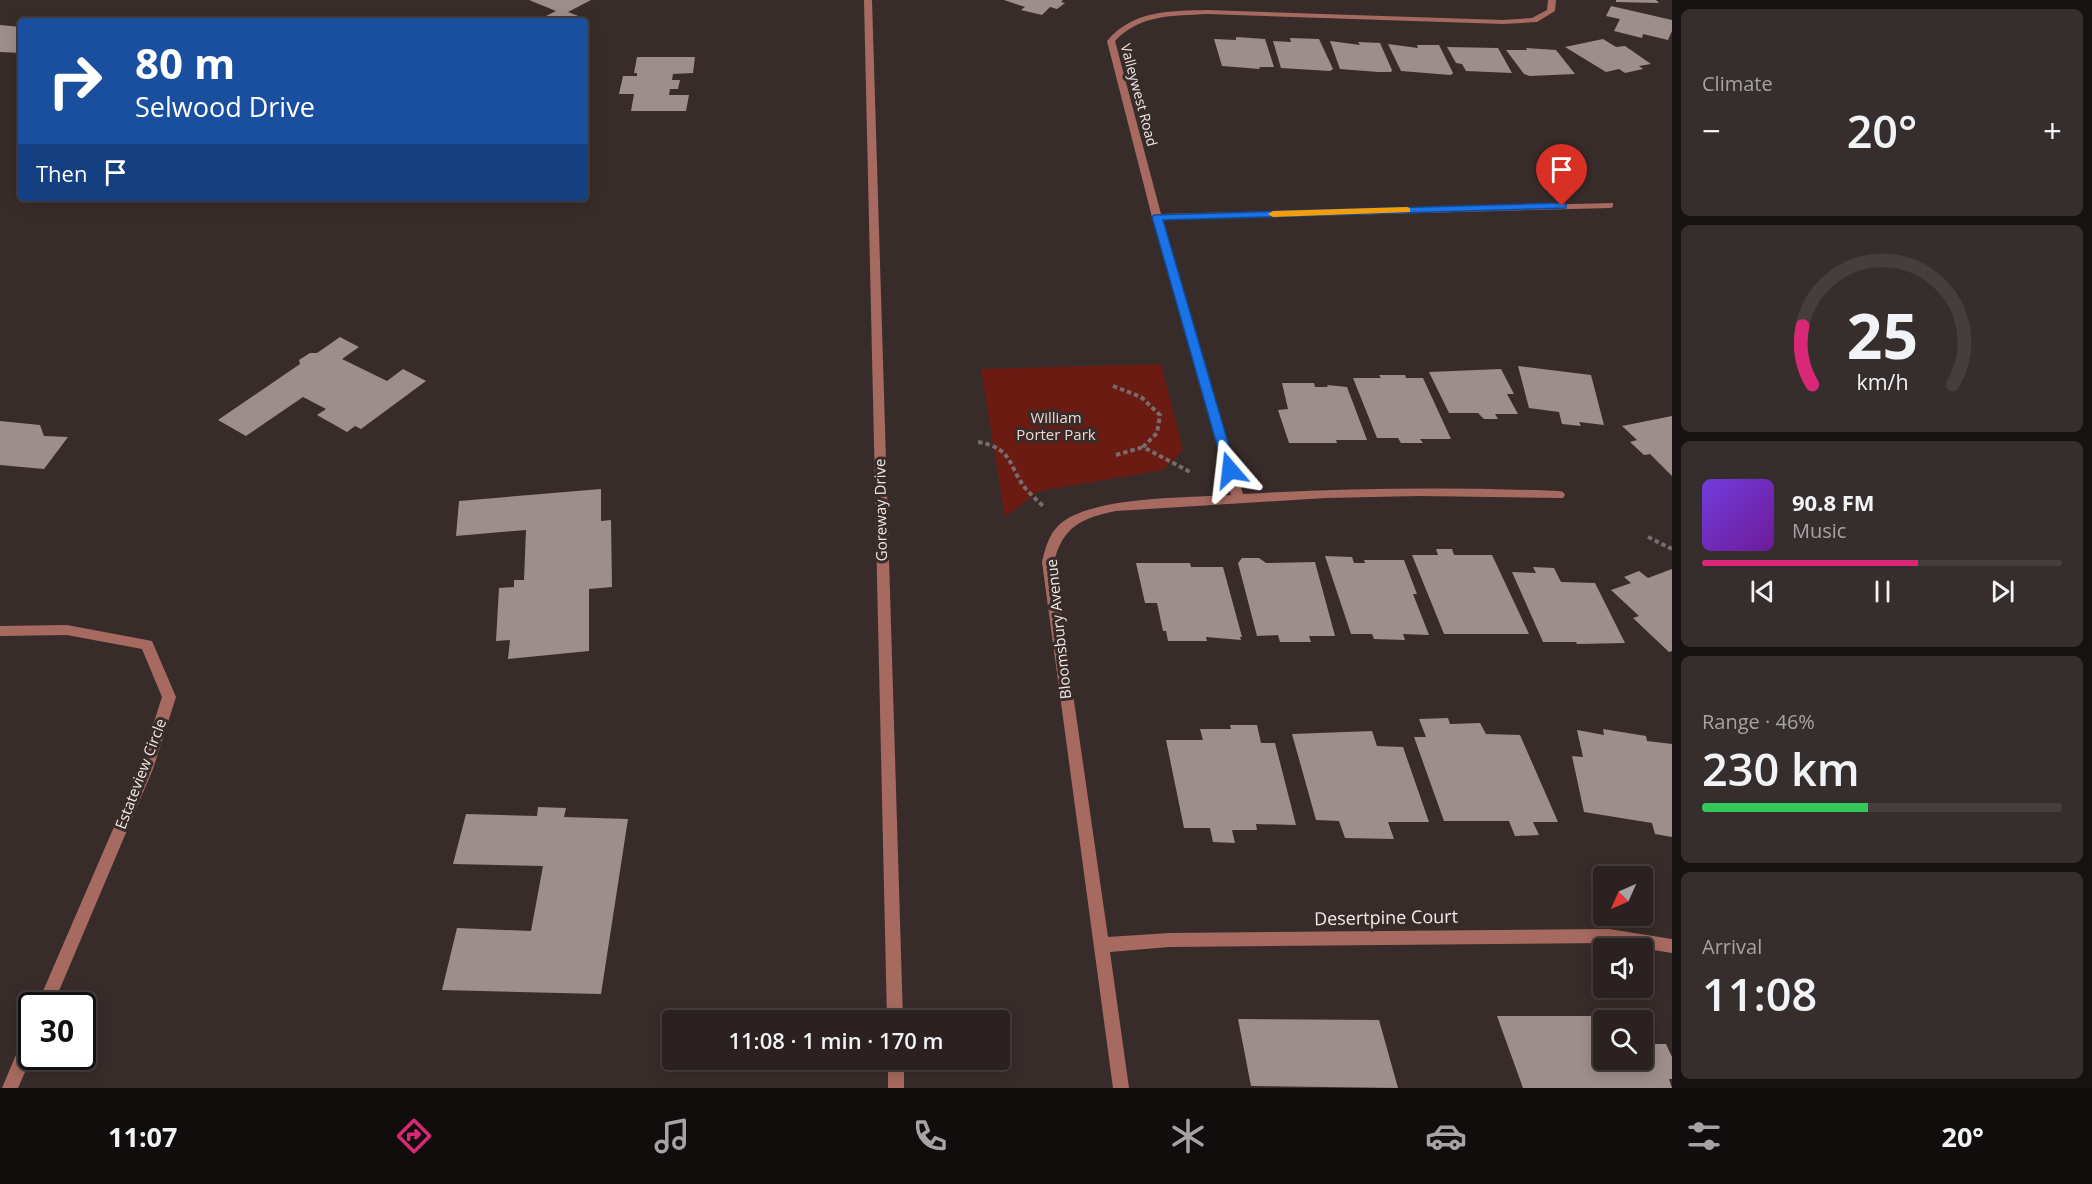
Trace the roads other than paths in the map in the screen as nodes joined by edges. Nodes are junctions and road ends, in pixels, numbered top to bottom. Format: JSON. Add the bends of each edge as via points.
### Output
{"nodes":[{"id":1,"x":868,"y":0,"type":"edge"},
{"id":2,"x":1552,"y":0,"type":"edge"},
{"id":3,"x":1610,"y":205,"type":"dead end"},
{"id":4,"x":1157,"y":217,"type":"junction"},
{"id":5,"x":1559,"y":495,"type":"dead end"},
{"id":6,"x":1238,"y":498,"type":"junction"},
{"id":7,"x":0,"y":631,"type":"edge"},
{"id":8,"x":1100,"y":945,"type":"junction"},
{"id":9,"x":1672,"y":946,"type":"edge"},
{"id":10,"x":51,"y":992,"type":"edge"},
{"id":11,"x":895,"y":1010,"type":"edge"},
{"id":12,"x":18,"y":1069,"type":"edge"},
{"id":13,"x":896,"y":1070,"type":"edge"},
{"id":14,"x":10,"y":1088,"type":"edge"},
{"id":15,"x":896,"y":1088,"type":"edge"},
{"id":16,"x":1121,"y":1088,"type":"edge"}],
"edges":[{"from":1,"to":11,"type":"street","name":"Goreway Drive"},
{"from":2,"to":4,"type":"street","name":"Valleywest Road","via":[[1551,11],[1534,20],[1207,12],[1159,15],[1121,28],[1111,41]]},
{"from":3,"to":4,"type":"street"},
{"from":4,"to":6,"type":"street","name":"Valleywest Road"},
{"from":5,"to":6,"type":"street","name":"Bloomsbury Avenue","via":[[1477,491]]},
{"from":6,"to":8,"type":"street","name":"Bloomsbury Avenue","via":[[1091,512],[1064,527],[1051,548],[1048,562]]},
{"from":7,"to":10,"type":"street","name":"Estateview Circle","via":[[67,630],[147,645],[169,697],[146,769]]},
{"from":8,"to":9,"type":"street","name":"Desertpine Court","via":[[1169,940],[1609,936]]},
{"from":8,"to":16,"type":"street","name":"Bloomsbury Avenue"},
{"from":12,"to":14,"type":"street"},
{"from":13,"to":15,"type":"street"}]}
